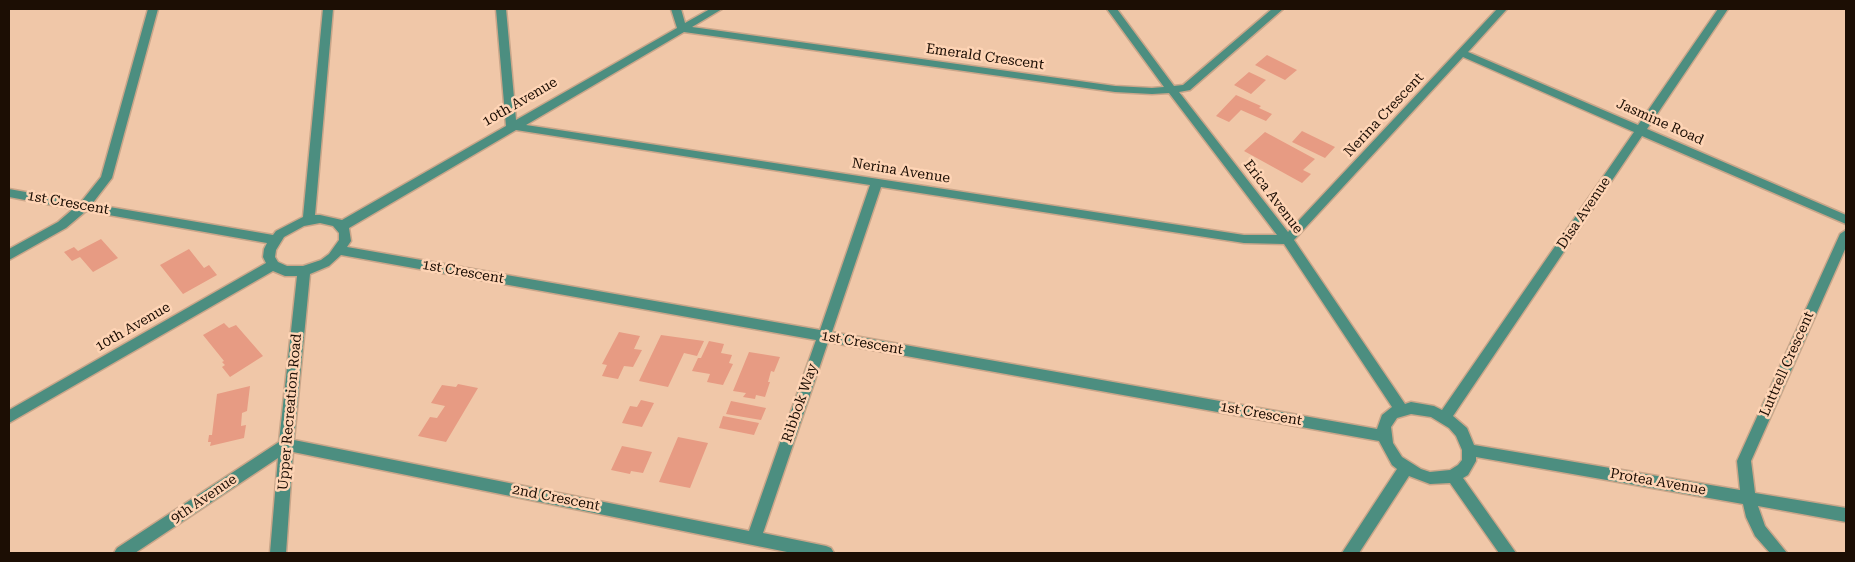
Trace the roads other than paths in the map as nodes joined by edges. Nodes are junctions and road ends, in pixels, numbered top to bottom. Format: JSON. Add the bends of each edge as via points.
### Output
{"nodes":[{"id":1,"x":153,"y":9,"type":"edge"},
{"id":2,"x":328,"y":9,"type":"edge"},
{"id":3,"x":501,"y":9,"type":"edge"},
{"id":4,"x":676,"y":9,"type":"edge"},
{"id":5,"x":717,"y":9,"type":"edge"},
{"id":6,"x":1112,"y":9,"type":"edge"},
{"id":7,"x":1278,"y":9,"type":"edge"},
{"id":8,"x":1502,"y":9,"type":"edge"},
{"id":9,"x":1723,"y":9,"type":"edge"},
{"id":10,"x":682,"y":29,"type":"junction"},
{"id":11,"x":1462,"y":53,"type":"junction"},
{"id":12,"x":1172,"y":90,"type":"junction"},
{"id":13,"x":511,"y":126,"type":"junction"},
{"id":14,"x":1640,"y":130,"type":"junction"},
{"id":15,"x":877,"y":183,"type":"junction"},
{"id":16,"x":9,"y":193,"type":"edge"},
{"id":17,"x":84,"y":206,"type":"junction"},
{"id":18,"x":310,"y":220,"type":"junction"},
{"id":19,"x":1846,"y":220,"type":"edge"},
{"id":20,"x":342,"y":226,"type":"junction"},
{"id":21,"x":1846,"y":234,"type":"edge"},
{"id":22,"x":275,"y":240,"type":"junction"},
{"id":23,"x":1286,"y":240,"type":"junction"},
{"id":24,"x":340,"y":250,"type":"junction"},
{"id":25,"x":9,"y":255,"type":"edge"},
{"id":26,"x":273,"y":265,"type":"junction"},
{"id":27,"x":304,"y":271,"type":"junction"},
{"id":28,"x":823,"y":336,"type":"junction"},
{"id":29,"x":1401,"y":410,"type":"junction"},
{"id":30,"x":9,"y":417,"type":"edge"},
{"id":31,"x":1445,"y":417,"type":"junction"},
{"id":32,"x":1384,"y":436,"type":"junction"},
{"id":33,"x":286,"y":445,"type":"junction"},
{"id":34,"x":1470,"y":450,"type":"junction"},
{"id":35,"x":1406,"y":468,"type":"junction"},
{"id":36,"x":1453,"y":476,"type":"junction"},
{"id":37,"x":1748,"y":497,"type":"junction"},
{"id":38,"x":1846,"y":515,"type":"edge"},
{"id":39,"x":754,"y":538,"type":"junction"},
{"id":40,"x":122,"y":553,"type":"edge"},
{"id":41,"x":278,"y":553,"type":"edge"},
{"id":42,"x":826,"y":553,"type":"edge"},
{"id":43,"x":1350,"y":553,"type":"edge"},
{"id":44,"x":1508,"y":553,"type":"edge"},
{"id":45,"x":1779,"y":553,"type":"edge"}],
"edges":[{"from":1,"to":17,"type":"street","via":[[111,167]]},
{"from":2,"to":18,"type":"street"},
{"from":3,"to":13,"type":"street"},
{"from":4,"to":10,"type":"street"},
{"from":5,"to":10,"type":"street","name":"10th Avenue"},
{"from":6,"to":12,"type":"street","name":"Erica Avenue"},
{"from":7,"to":12,"type":"street","name":"Emerald Crescent","via":[[1186,88]]},
{"from":8,"to":11,"type":"street","name":"Nerina Crescent"},
{"from":9,"to":14,"type":"street","name":"Disa Avenue"},
{"from":10,"to":12,"type":"street","name":"Emerald Crescent","via":[[1115,89]]},
{"from":10,"to":13,"type":"street","name":"10th Avenue"},
{"from":11,"to":14,"type":"street","name":"Jasmine Road"},
{"from":11,"to":23,"type":"street","name":"Nerina Crescent"},
{"from":12,"to":23,"type":"street","name":"Erica Avenue"},
{"from":13,"to":15,"type":"street","name":"Nerina Avenue"},
{"from":13,"to":20,"type":"street","name":"10th Avenue"},
{"from":14,"to":19,"type":"street","name":"Jasmine Road"},
{"from":14,"to":31,"type":"street","name":"Disa Avenue"},
{"from":15,"to":23,"type":"street","name":"Nerina Avenue","via":[[1244,239]]},
{"from":15,"to":28,"type":"street","name":"Ribbok Way"},
{"from":16,"to":17,"type":"street","name":"1st Crescent"},
{"from":17,"to":22,"type":"street","name":"1st Crescent"},
{"from":17,"to":25,"type":"street","via":[[52,232]]},
{"from":18,"to":20,"type":"street","via":[[328,220]]},
{"from":18,"to":22,"type":"street","via":[[294,225]]},
{"from":20,"to":24,"type":"street","via":[[345,233]]},
{"from":21,"to":37,"type":"street","name":"Luttrell Crescent","via":[[1746,454],[1744,468]]},
{"from":22,"to":26,"type":"street","via":[[269,258]]},
{"from":23,"to":29,"type":"street","name":"Erica Avenue"},
{"from":24,"to":27,"type":"street","via":[[325,263]]},
{"from":24,"to":28,"type":"street","name":"1st Crescent"},
{"from":26,"to":27,"type":"street","via":[[285,271]]},
{"from":26,"to":30,"type":"street","name":"10th Avenue"},
{"from":27,"to":33,"type":"street","name":"Upper Recreation Road"},
{"from":28,"to":32,"type":"street","name":"1st Crescent"},
{"from":28,"to":39,"type":"street","name":"Ribbok Way"},
{"from":29,"to":31,"type":"street","via":[[1422,408]]},
{"from":29,"to":32,"type":"street","via":[[1387,419]]},
{"from":31,"to":34,"type":"street","via":[[1462,432]]},
{"from":32,"to":35,"type":"street","via":[[1391,453]]},
{"from":33,"to":39,"type":"street","name":"2nd Crescent"},
{"from":33,"to":40,"type":"street","name":"9th Avenue"},
{"from":33,"to":41,"type":"street","name":"Upper Recreation Road"},
{"from":34,"to":36,"type":"street","via":[[1469,461]]},
{"from":34,"to":37,"type":"street","name":"Protea Avenue"},
{"from":35,"to":36,"type":"street","via":[[1430,478]]},
{"from":35,"to":43,"type":"street"},
{"from":36,"to":44,"type":"street"},
{"from":37,"to":38,"type":"street","name":"Protea Avenue"},
{"from":37,"to":45,"type":"street","name":"Luttrell Crescent","via":[[1756,524]]},
{"from":39,"to":42,"type":"street","name":"2nd Crescent"}]}
